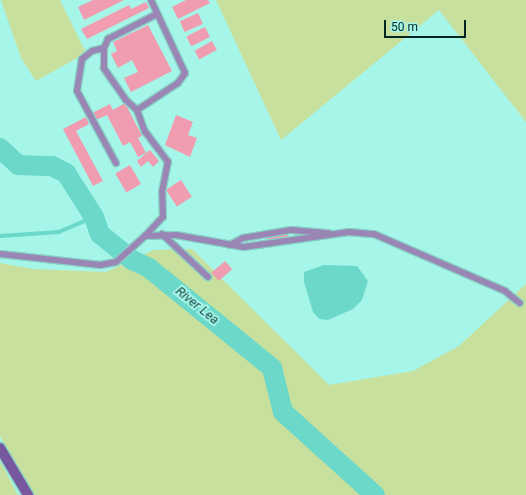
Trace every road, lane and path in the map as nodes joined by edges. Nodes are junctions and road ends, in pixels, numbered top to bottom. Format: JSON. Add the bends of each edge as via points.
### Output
{"nodes":[{"id":1,"x":151,"y":0,"type":"edge"},
{"id":2,"x":157,"y":14,"type":"junction"},
{"id":3,"x":104,"y":48,"type":"junction"},
{"id":4,"x":137,"y":110,"type":"junction"},
{"id":5,"x":116,"y":163,"type":"dead end"},
{"id":6,"x":162,"y":234,"type":"junction"},
{"id":7,"x":335,"y":234,"type":"junction"},
{"id":8,"x":145,"y":236,"type":"junction"},
{"id":9,"x":230,"y":245,"type":"junction"},
{"id":10,"x":0,"y":254,"type":"edge"},
{"id":11,"x":208,"y":277,"type":"dead end"},
{"id":12,"x":520,"y":303,"type":"dead end"},
{"id":13,"x":0,"y":448,"type":"edge"},
{"id":14,"x":28,"y":495,"type":"edge"}],
"edges":[{"from":1,"to":2,"type":"lane"},
{"from":2,"to":3,"type":"lane","via":[[108,39]]},
{"from":2,"to":4,"type":"lane","via":[[185,73],[178,84]]},
{"from":3,"to":4,"type":"lane","via":[[104,68],[126,100]]},
{"from":3,"to":5,"type":"lane","via":[[92,50],[82,60],[77,91]]},
{"from":4,"to":8,"type":"lane","via":[[144,132],[168,162],[162,192],[163,217]]},
{"from":6,"to":8,"type":"lane"},
{"from":6,"to":9,"type":"lane"},
{"from":6,"to":11,"type":"lane"},
{"from":7,"to":9,"type":"lane","via":[[244,247]]},
{"from":7,"to":9,"type":"lane","via":[[291,230],[243,238]]},
{"from":7,"to":12,"type":"lane","via":[[374,234],[505,291]]},
{"from":8,"to":10,"type":"lane","via":[[116,262],[82,266]]},
{"from":13,"to":14,"type":"main road"}]}
